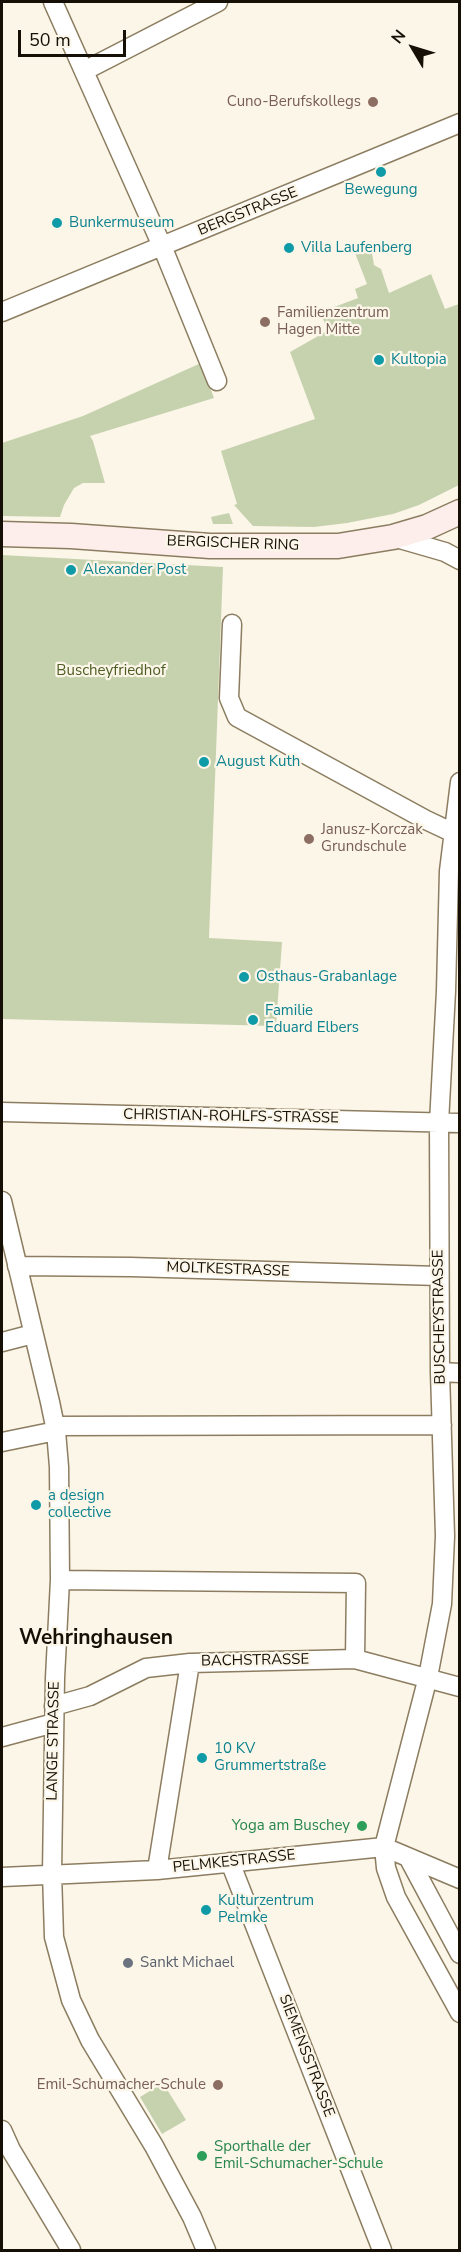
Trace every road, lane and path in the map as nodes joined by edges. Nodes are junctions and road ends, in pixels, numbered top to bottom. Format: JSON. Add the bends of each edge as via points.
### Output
{"nodes":[{"id":1,"x":52,"y":2,"type":"edge"},
{"id":2,"x":218,"y":2,"type":"edge"},
{"id":3,"x":84,"y":71,"type":"junction"},
{"id":4,"x":459,"y":123,"type":"edge"},
{"id":5,"x":162,"y":246,"type":"junction"},
{"id":6,"x":2,"y":312,"type":"edge"},
{"id":7,"x":217,"y":381,"type":"dead end"},
{"id":8,"x":459,"y":512,"type":"edge"},
{"id":9,"x":2,"y":534,"type":"edge"},
{"id":10,"x":393,"y":537,"type":"junction"},
{"id":11,"x":459,"y":560,"type":"edge"},
{"id":12,"x":232,"y":624,"type":"dead end"},
{"id":13,"x":459,"y":782,"type":"edge"},
{"id":14,"x":456,"y":835,"type":"edge"},
{"id":15,"x":2,"y":1112,"type":"edge"},
{"id":16,"x":439,"y":1122,"type":"junction"},
{"id":17,"x":459,"y":1123,"type":"edge"},
{"id":18,"x":2,"y":1201,"type":"edge"},
{"id":19,"x":17,"y":1266,"type":"junction"},
{"id":20,"x":439,"y":1276,"type":"junction"},
{"id":21,"x":33,"y":1335,"type":"junction"},
{"id":22,"x":2,"y":1342,"type":"edge"},
{"id":23,"x":440,"y":1372,"type":"junction"},
{"id":24,"x":459,"y":1373,"type":"edge"},
{"id":25,"x":442,"y":1425,"type":"junction"},
{"id":26,"x":51,"y":1430,"type":"junction"},
{"id":27,"x":2,"y":1442,"type":"edge"},
{"id":28,"x":452,"y":1536,"type":"edge"},
{"id":29,"x":60,"y":1580,"type":"junction"},
{"id":30,"x":355,"y":1659,"type":"junction"},
{"id":31,"x":190,"y":1663,"type":"junction"},
{"id":32,"x":428,"y":1677,"type":"junction"},
{"id":33,"x":459,"y":1687,"type":"edge"},
{"id":34,"x":54,"y":1714,"type":"junction"},
{"id":35,"x":2,"y":1737,"type":"edge"},
{"id":36,"x":384,"y":1847,"type":"junction"},
{"id":37,"x":408,"y":1857,"type":"junction"},
{"id":38,"x":230,"y":1862,"type":"junction"},
{"id":39,"x":157,"y":1870,"type":"junction"},
{"id":40,"x":52,"y":1874,"type":"junction"},
{"id":41,"x":2,"y":1877,"type":"edge"},
{"id":42,"x":459,"y":1879,"type":"edge"},
{"id":43,"x":459,"y":1954,"type":"edge"},
{"id":44,"x":459,"y":2013,"type":"edge"},
{"id":45,"x":2,"y":2130,"type":"edge"},
{"id":46,"x":71,"y":2250,"type":"edge"},
{"id":47,"x":206,"y":2250,"type":"edge"},
{"id":48,"x":382,"y":2250,"type":"edge"}],
"edges":[{"from":1,"to":3,"type":"street"},
{"from":2,"to":3,"type":"street"},
{"from":3,"to":5,"type":"street"},
{"from":4,"to":5,"type":"street","name":"BERGSTRASSE"},
{"from":5,"to":6,"type":"street","name":"BERGSTRASSE"},
{"from":5,"to":7,"type":"street"},
{"from":8,"to":10,"type":"main road","name":"BERGISCHER RING"},
{"from":9,"to":10,"type":"main road","name":"BERGISCHER RING","via":[[290,547],[338,546]]},
{"from":10,"to":11,"type":"street"},
{"from":12,"to":14,"type":"street","via":[[229,698],[237,717]]},
{"from":13,"to":14,"type":"street","name":"BUSCHEYSTRASSE"},
{"from":14,"to":16,"type":"street","name":"BUSCHEYSTRASSE","via":[[449,871]]},
{"from":15,"to":16,"type":"street","name":"CHRISTIAN-ROHLFS-STRASSE"},
{"from":16,"to":17,"type":"street","name":"CHRISTIAN-ROHLFS-STRASSE"},
{"from":16,"to":20,"type":"street","name":"BUSCHEYSTRASSE"},
{"from":18,"to":19,"type":"street","name":"LANGE STRASSE"},
{"from":19,"to":20,"type":"street","name":"MOLTKESTRASSE"},
{"from":19,"to":21,"type":"street","name":"LANGE STRASSE"},
{"from":20,"to":23,"type":"street","name":"BUSCHEYSTRASSE"},
{"from":21,"to":22,"type":"street"},
{"from":21,"to":26,"type":"street","name":"LANGE STRASSE"},
{"from":23,"to":24,"type":"street"},
{"from":23,"to":25,"type":"street","name":"BUSCHEYSTRASSE"},
{"from":25,"to":26,"type":"street"},
{"from":25,"to":28,"type":"street","name":"BUSCHEYSTRASSE"},
{"from":26,"to":27,"type":"street"},
{"from":26,"to":29,"type":"street","name":"LANGE STRASSE","via":[[59,1467]]},
{"from":28,"to":32,"type":"street","name":"BUSCHEYSTRASSE"},
{"from":29,"to":30,"type":"street","via":[[356,1583]]},
{"from":29,"to":34,"type":"street","name":"LANGE STRASSE"},
{"from":30,"to":31,"type":"street","name":"BACHSTRASSE"},
{"from":30,"to":32,"type":"street","name":"BACHSTRASSE"},
{"from":31,"to":34,"type":"street","name":"BACHSTRASSE","via":[[146,1668]]},
{"from":31,"to":39,"type":"street"},
{"from":32,"to":33,"type":"street","name":"BACHSTRASSE"},
{"from":32,"to":36,"type":"street","name":"BUSCHEYSTRASSE"},
{"from":34,"to":35,"type":"street","name":"BACHSTRASSE"},
{"from":34,"to":40,"type":"street","name":"LANGE STRASSE"},
{"from":36,"to":37,"type":"street","name":"PELMKESTRASSE"},
{"from":36,"to":38,"type":"street","name":"PELMKESTRASSE"},
{"from":36,"to":44,"type":"street","via":[[396,1897]]},
{"from":37,"to":42,"type":"street","name":"PELMKESTRASSE"},
{"from":37,"to":43,"type":"street"},
{"from":38,"to":39,"type":"street","name":"PELMKESTRASSE"},
{"from":38,"to":48,"type":"street","name":"SIEMENSSTRASSE"},
{"from":39,"to":40,"type":"street","name":"PELMKESTRASSE"},
{"from":40,"to":41,"type":"street","name":"PELMKESTRASSE"},
{"from":40,"to":47,"type":"street","name":"LANGE STRASSE","via":[[54,1937],[70,2000],[159,2156]]},
{"from":45,"to":46,"type":"street"}]}
